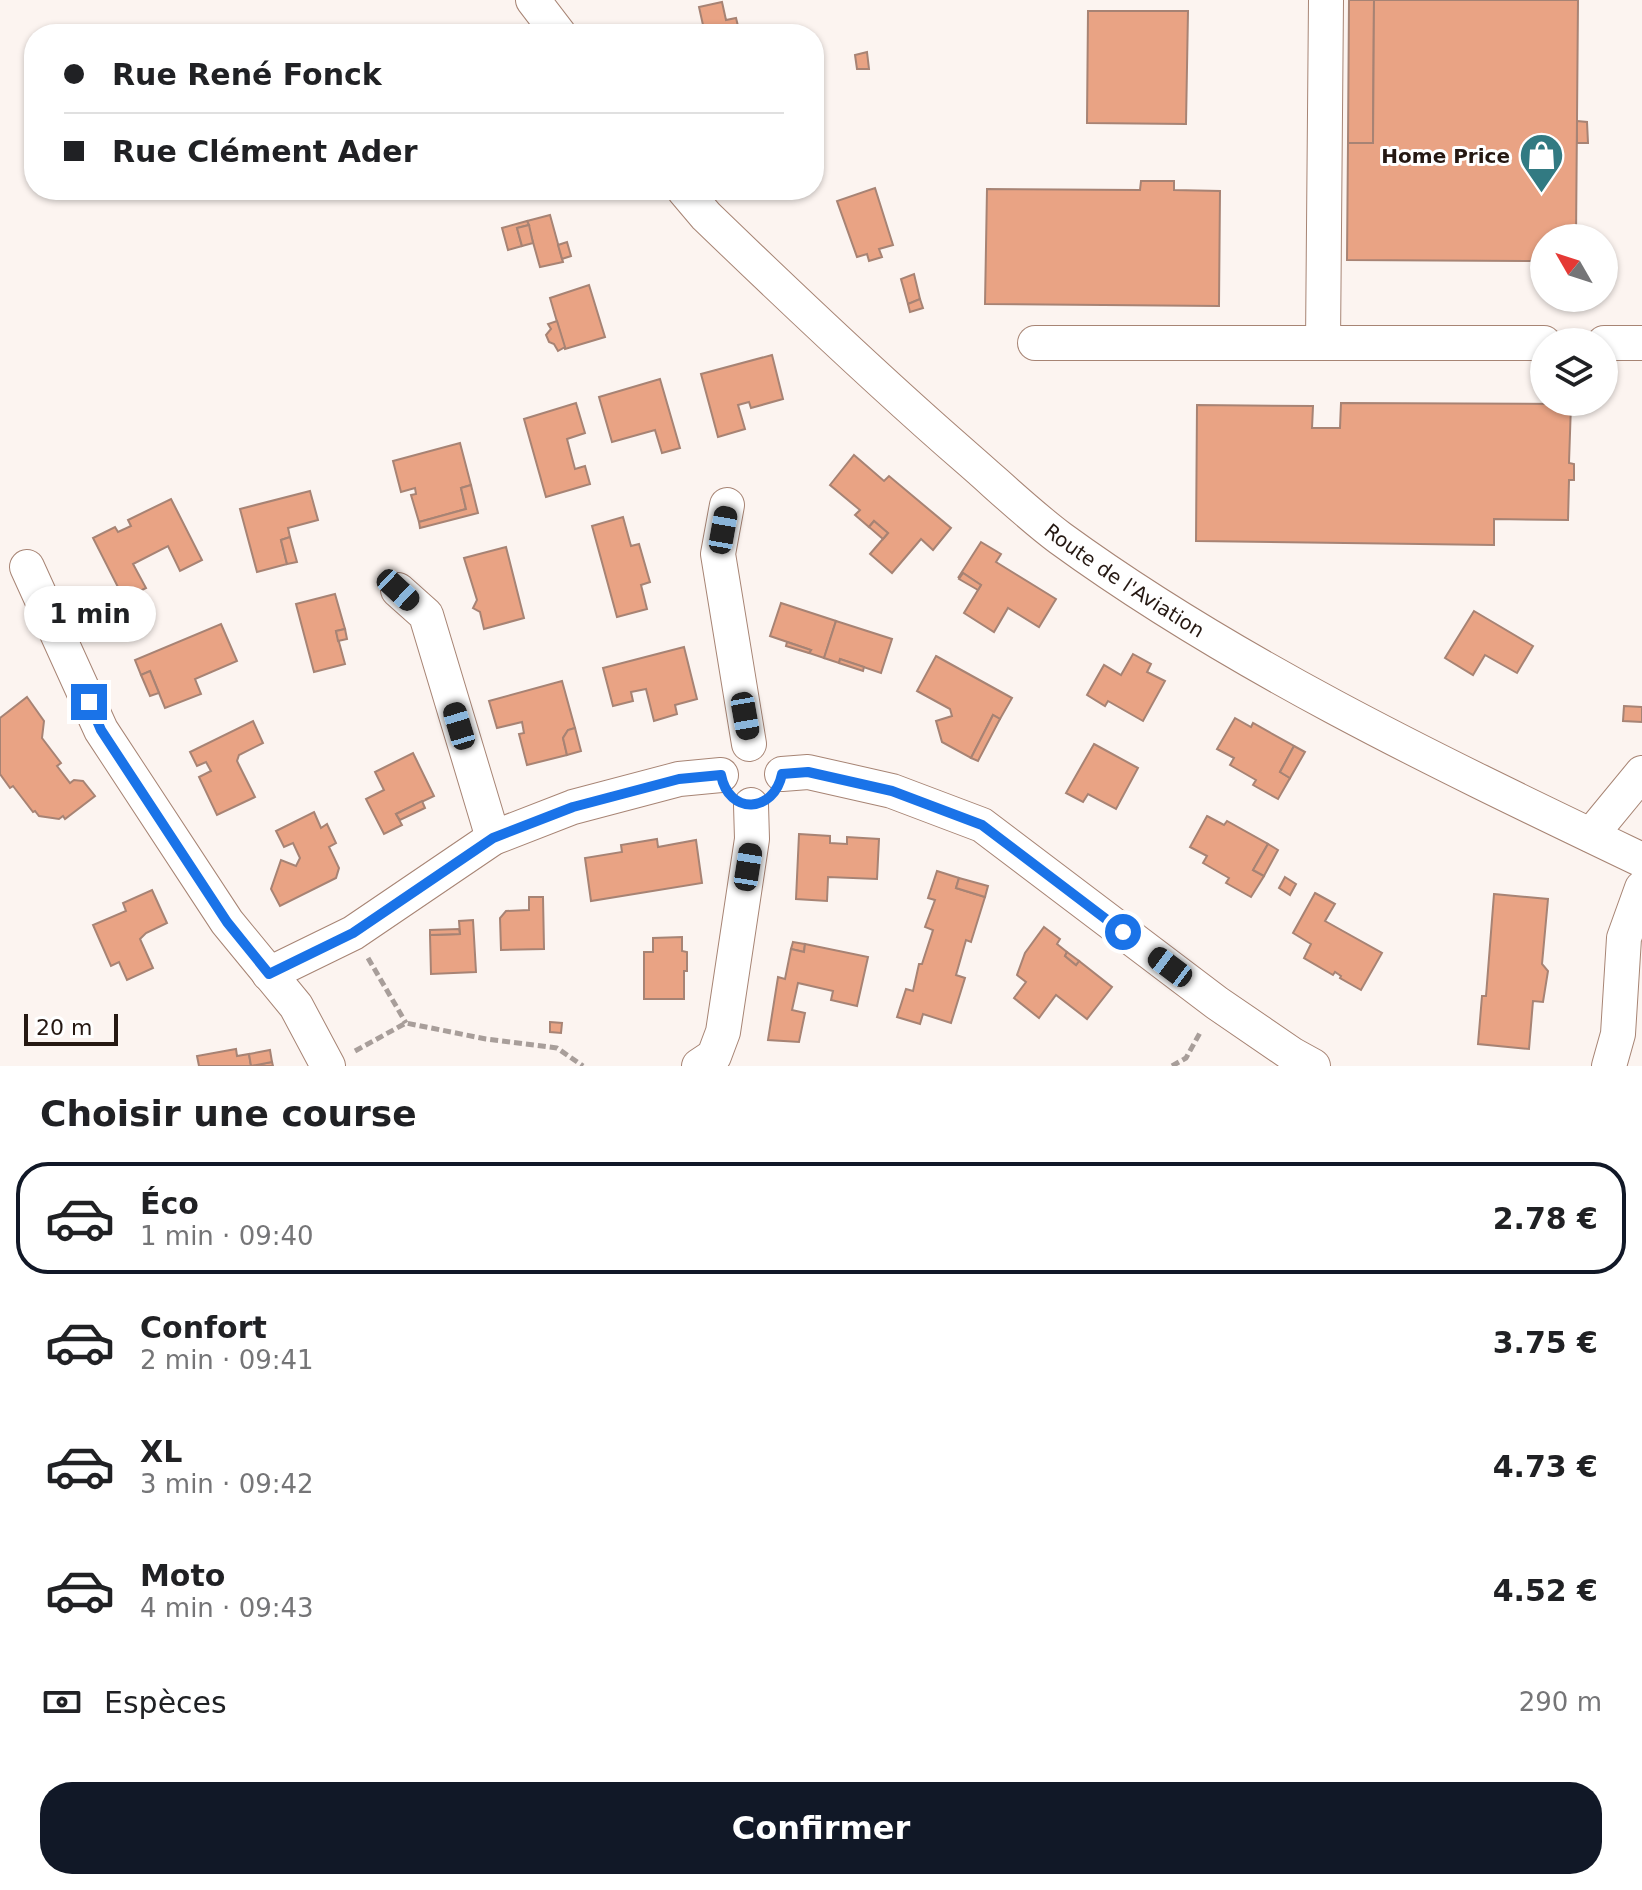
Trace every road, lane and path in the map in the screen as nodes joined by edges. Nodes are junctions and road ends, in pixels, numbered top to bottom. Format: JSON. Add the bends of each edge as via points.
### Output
{"nodes":[{"id":1,"x":533,"y":0,"type":"edge"},
{"id":2,"x":1326,"y":0,"type":"edge"},
{"id":3,"x":551,"y":24,"type":"edge"},
{"id":4,"x":692,"y":200,"type":"edge"},
{"id":5,"x":1035,"y":343,"type":"dead end"},
{"id":6,"x":1323,"y":343,"type":"junction"},
{"id":7,"x":1530,"y":343,"type":"edge"},
{"id":8,"x":1618,"y":343,"type":"edge"},
{"id":9,"x":1642,"y":343,"type":"edge"},
{"id":10,"x":727,"y":505,"type":"dead end"},
{"id":11,"x":27,"y":567,"type":"dead end"},
{"id":12,"x":398,"y":590,"type":"dead end"},
{"id":13,"x":749,"y":744,"type":"junction"},
{"id":14,"x":1642,"y":773,"type":"edge"},
{"id":15,"x":782,"y":774,"type":"junction"},
{"id":16,"x":721,"y":775,"type":"junction"},
{"id":17,"x":751,"y":805,"type":"junction"},
{"id":18,"x":1591,"y":835,"type":"junction"},
{"id":19,"x":493,"y":838,"type":"junction"},
{"id":20,"x":1642,"y":860,"type":"edge"},
{"id":21,"x":1642,"y":888,"type":"edge"},
{"id":22,"x":353,"y":933,"type":"junction"},
{"id":23,"x":269,"y":974,"type":"junction"},
{"id":24,"x":1642,"y":1001,"type":"edge"},
{"id":25,"x":1217,"y":1003,"type":"junction"},
{"id":26,"x":406,"y":1023,"type":"junction"},
{"id":27,"x":1614,"y":1050,"type":"edge"},
{"id":28,"x":328,"y":1066,"type":"edge"},
{"id":29,"x":583,"y":1066,"type":"edge"},
{"id":30,"x":699,"y":1066,"type":"edge"},
{"id":31,"x":1172,"y":1066,"type":"edge"},
{"id":32,"x":1313,"y":1066,"type":"edge"}],
"edges":[{"from":1,"to":3,"type":"street"},
{"from":2,"to":6,"type":"street"},
{"from":4,"to":18,"type":"street","name":"Route de l'Aviation","via":[[879,382],[1057,536],[1231,648]]},
{"from":5,"to":6,"type":"street"},
{"from":6,"to":7,"type":"street"},
{"from":8,"to":9,"type":"street"},
{"from":10,"to":13,"type":"street","via":[[718,554]]},
{"from":11,"to":23,"type":"street","via":[[101,730],[227,922]]},
{"from":12,"to":19,"type":"street","via":[[426,615]]},
{"from":13,"to":15,"type":"street","via":[[775,755]]},
{"from":13,"to":16,"type":"street","via":[[724,760]]},
{"from":14,"to":18,"type":"street"},
{"from":15,"to":17,"type":"street","via":[[773,796]]},
{"from":15,"to":25,"type":"street","via":[[808,772],[892,791],[982,825]]},
{"from":16,"to":17,"type":"street","via":[[730,796]]},
{"from":16,"to":19,"type":"street","via":[[679,779],[573,807]]},
{"from":17,"to":30,"type":"street","via":[[752,839],[723,1032],[714,1056]]},
{"from":18,"to":20,"type":"street","name":"Route de l'Aviation"},
{"from":19,"to":22,"type":"street"},
{"from":21,"to":27,"type":"street","via":[[1624,938]]},
{"from":22,"to":23,"type":"street"},
{"from":22,"to":26,"type":"path"},
{"from":23,"to":28,"type":"street","via":[[296,1006]]},
{"from":24,"to":27,"type":"street"},
{"from":25,"to":31,"type":"path","via":[[1186,1058]]},
{"from":25,"to":32,"type":"street"},
{"from":26,"to":28,"type":"path"},
{"from":26,"to":29,"type":"path","via":[[557,1048]]}]}
